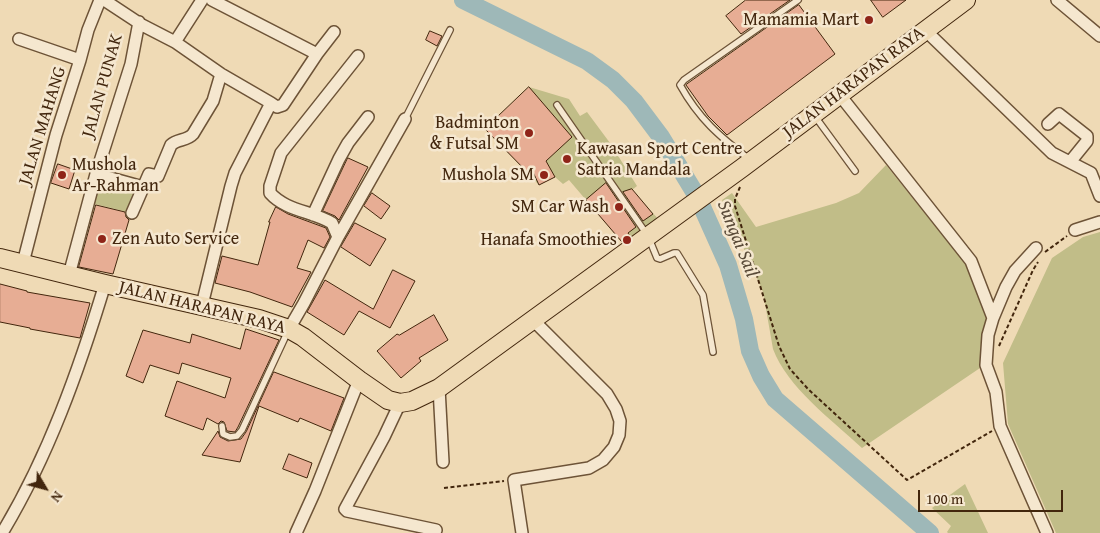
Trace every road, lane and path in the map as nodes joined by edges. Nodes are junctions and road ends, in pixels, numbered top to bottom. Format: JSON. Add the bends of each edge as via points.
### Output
{"nodes":[{"id":1,"x":102,"y":0,"type":"edge"},
{"id":2,"x":202,"y":0,"type":"edge"},
{"id":3,"x":212,"y":0,"type":"edge"},
{"id":4,"x":798,"y":0,"type":"edge"},
{"id":5,"x":1057,"y":0,"type":"edge"},
{"id":6,"x":963,"y":1,"type":"edge"},
{"id":7,"x":139,"y":22,"type":"junction"},
{"id":8,"x":450,"y":30,"type":"dead end"},
{"id":9,"x":925,"y":30,"type":"junction"},
{"id":10,"x":334,"y":32,"type":"dead end"},
{"id":11,"x":1100,"y":36,"type":"edge"},
{"id":12,"x":19,"y":39,"type":"dead end"},
{"id":13,"x":175,"y":42,"type":"junction"},
{"id":14,"x":317,"y":54,"type":"junction"},
{"id":15,"x":358,"y":56,"type":"dead end"},
{"id":16,"x":80,"y":60,"type":"junction"},
{"id":17,"x":221,"y":74,"type":"junction"},
{"id":18,"x":839,"y":94,"type":"junction"},
{"id":19,"x":271,"y":103,"type":"junction"},
{"id":20,"x":557,"y":105,"type":"dead end"},
{"id":21,"x":813,"y":114,"type":"junction"},
{"id":22,"x":368,"y":117,"type":"dead end"},
{"id":23,"x":405,"y":119,"type":"joint"},
{"id":24,"x":1048,"y":124,"type":"dead end"},
{"id":25,"x":1070,"y":162,"type":"junction"},
{"id":26,"x":746,"y":164,"type":"junction"},
{"id":27,"x":855,"y":171,"type":"dead end"},
{"id":28,"x":96,"y":174,"type":"junction"},
{"id":29,"x":143,"y":187,"type":"junction"},
{"id":30,"x":1100,"y":196,"type":"edge"},
{"id":31,"x":132,"y":213,"type":"dead end"},
{"id":32,"x":313,"y":215,"type":"junction"},
{"id":33,"x":1100,"y":222,"type":"edge"},
{"id":34,"x":1075,"y":230,"type":"joint"},
{"id":35,"x":654,"y":232,"type":"junction"},
{"id":36,"x":338,"y":237,"type":"junction"},
{"id":37,"x":1036,"y":248,"type":"dead end"},
{"id":38,"x":0,"y":258,"type":"edge"},
{"id":39,"x":23,"y":263,"type":"junction"},
{"id":40,"x":69,"y":275,"type":"junction"},
{"id":41,"x":105,"y":284,"type":"junction"},
{"id":42,"x":202,"y":305,"type":"junction"},
{"id":43,"x":993,"y":318,"type":"junction"},
{"id":44,"x":532,"y":319,"type":"junction"},
{"id":45,"x":288,"y":329,"type":"junction"},
{"id":46,"x":998,"y":348,"type":"dead end"},
{"id":47,"x":713,"y":352,"type":"dead end"},
{"id":48,"x":359,"y":380,"type":"junction"},
{"id":49,"x":439,"y":388,"type":"junction"},
{"id":50,"x":400,"y":403,"type":"junction"},
{"id":51,"x":222,"y":426,"type":"dead end"},
{"id":52,"x":1000,"y":426,"type":"junction"},
{"id":53,"x":443,"y":462,"type":"dead end"},
{"id":54,"x":514,"y":480,"type":"junction"},
{"id":55,"x":444,"y":488,"type":"dead end"},
{"id":56,"x":436,"y":530,"type":"dead end"},
{"id":57,"x":2,"y":533,"type":"edge"},
{"id":58,"x":296,"y":533,"type":"edge"},
{"id":59,"x":522,"y":533,"type":"edge"},
{"id":60,"x":1047,"y":533,"type":"edge"}],
"edges":[{"from":1,"to":7,"type":"street"},
{"from":1,"to":16,"type":"street","name":"JALAN MAHANG","via":[[88,30]]},
{"from":2,"to":13,"type":"street"},
{"from":3,"to":14,"type":"street"},
{"from":4,"to":26,"type":"lane","via":[[680,85],[700,115]]},
{"from":5,"to":11,"type":"street"},
{"from":6,"to":9,"type":"main road","name":"JALAN HARAPAN RAYA"},
{"from":7,"to":13,"type":"street"},
{"from":7,"to":28,"type":"street","name":"JALAN PUNAK","via":[[131,64]]},
{"from":8,"to":23,"type":"lane"},
{"from":9,"to":18,"type":"main road","name":"JALAN HARAPAN RAYA"},
{"from":9,"to":25,"type":"street","via":[[1048,150]]},
{"from":10,"to":14,"type":"street"},
{"from":12,"to":16,"type":"street"},
{"from":13,"to":17,"type":"street"},
{"from":14,"to":19,"type":"street","via":[[284,105],[278,107]]},
{"from":15,"to":32,"type":"street","via":[[281,153],[270,186],[270,193],[282,204]]},
{"from":16,"to":39,"type":"street","name":"JALAN MAHANG","via":[[56,134]]},
{"from":17,"to":19,"type":"street"},
{"from":17,"to":29,"type":"street","via":[[213,101],[193,134],[171,145],[158,176],[149,174]]},
{"from":18,"to":21,"type":"main road","name":"JALAN HARAPAN RAYA"},
{"from":18,"to":43,"type":"street","via":[[971,261]]},
{"from":19,"to":42,"type":"street","via":[[235,173]]},
{"from":20,"to":35,"type":"lane"},
{"from":21,"to":26,"type":"main road","name":"JALAN HARAPAN RAYA"},
{"from":21,"to":27,"type":"lane"},
{"from":22,"to":32,"type":"street","via":[[339,158]]},
{"from":23,"to":36,"type":"street"},
{"from":24,"to":25,"type":"street","via":[[1058,114],[1087,136],[1087,141]]},
{"from":25,"to":30,"type":"street","via":[[1091,173]]},
{"from":26,"to":35,"type":"main road","name":"JALAN HARAPAN RAYA"},
{"from":26,"to":52,"type":"path","via":[[734,206],[779,346],[790,369],[808,388],[907,480]]},
{"from":28,"to":29,"type":"street"},
{"from":28,"to":40,"type":"street","name":"JALAN PUNAK"},
{"from":29,"to":31,"type":"street"},
{"from":32,"to":36,"type":"street","via":[[332,224]]},
{"from":33,"to":34,"type":"street"},
{"from":34,"to":46,"type":"path","via":[[1046,251],[1033,270]]},
{"from":35,"to":44,"type":"main road"},
{"from":35,"to":47,"type":"lane","via":[[657,258],[677,253],[702,292]]},
{"from":36,"to":45,"type":"street"},
{"from":37,"to":43,"type":"street","via":[[1015,271]]},
{"from":38,"to":39,"type":"main road","name":"JALAN HARAPAN RAYA"},
{"from":39,"to":40,"type":"main road","name":"JALAN HARAPAN RAYA"},
{"from":40,"to":41,"type":"main road","name":"JALAN HARAPAN RAYA"},
{"from":41,"to":42,"type":"main road","name":"JALAN HARAPAN RAYA"},
{"from":41,"to":57,"type":"street","via":[[88,340],[52,432],[23,497]]},
{"from":42,"to":45,"type":"main road","name":"JALAN HARAPAN RAYA"},
{"from":43,"to":52,"type":"street","via":[[986,365],[996,392]]},
{"from":44,"to":49,"type":"main road"},
{"from":44,"to":54,"type":"street","via":[[607,394],[620,421],[619,435],[614,448],[589,468]]},
{"from":45,"to":48,"type":"main road","name":"JALAN HARAPAN RAYA"},
{"from":45,"to":51,"type":"lane","via":[[242,430],[237,436],[230,437],[223,434]]},
{"from":48,"to":50,"type":"main road","name":"JALAN HARAPAN RAYA","via":[[382,397]]},
{"from":48,"to":58,"type":"street"},
{"from":49,"to":50,"type":"main road","via":[[421,398]]},
{"from":49,"to":53,"type":"street"},
{"from":50,"to":56,"type":"street","via":[[345,509]]},
{"from":52,"to":60,"type":"street"},
{"from":54,"to":55,"type":"path"},
{"from":54,"to":59,"type":"street"}]}
